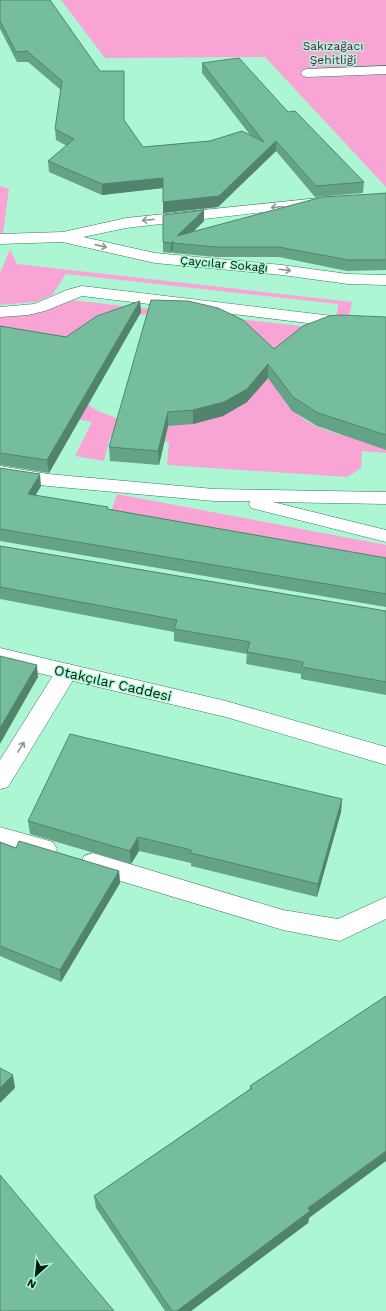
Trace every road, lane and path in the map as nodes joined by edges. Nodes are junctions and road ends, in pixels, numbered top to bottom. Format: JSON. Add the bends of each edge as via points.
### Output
{"nodes":[{"id":1,"x":386,"y":70,"type":"edge"},
{"id":2,"x":308,"y":73,"type":"dead end"},
{"id":3,"x":332,"y":201,"type":"edge"},
{"id":4,"x":63,"y":238,"type":"junction"},
{"id":5,"x":0,"y":239,"type":"edge"},
{"id":6,"x":386,"y":280,"type":"edge"},
{"id":7,"x":0,"y":312,"type":"edge"},
{"id":8,"x":386,"y":324,"type":"edge"},
{"id":9,"x":0,"y":472,"type":"edge"},
{"id":10,"x":220,"y":494,"type":"junction"},
{"id":11,"x":386,"y":498,"type":"edge"},
{"id":12,"x":386,"y":536,"type":"edge"},
{"id":13,"x":0,"y":656,"type":"edge"},
{"id":14,"x":67,"y":672,"type":"junction"},
{"id":15,"x":226,"y":709,"type":"junction"},
{"id":16,"x":386,"y":741,"type":"edge"},
{"id":17,"x":386,"y":756,"type":"edge"},
{"id":18,"x":0,"y":780,"type":"edge"},
{"id":19,"x":0,"y":836,"type":"edge"},
{"id":20,"x":386,"y":907,"type":"edge"}],
"edges":[{"from":1,"to":2,"type":"lane"},
{"from":3,"to":4,"type":"street","one_way":true,"via":[[126,223]]},
{"from":4,"to":5,"type":"street"},
{"from":4,"to":6,"type":"street","name":"Çaycılar Sokağı","one_way":true,"via":[[155,258],[348,279]]},
{"from":7,"to":8,"type":"lane","via":[[37,308],[67,294],[82,291],[342,322]]},
{"from":9,"to":10,"type":"lane","via":[[48,480]]},
{"from":10,"to":11,"type":"lane"},
{"from":10,"to":12,"type":"lane"},
{"from":13,"to":14,"type":"street","name":"Otakçılar Caddesi"},
{"from":14,"to":15,"type":"street","name":"Otakçılar Caddesi"},
{"from":18,"to":14,"type":"street","one_way":true},
{"from":15,"to":16,"type":"street","name":"Otakçılar Caddesi","via":[[351,731]]},
{"from":15,"to":17,"type":"street","name":"Otakçılar Caddesi"},
{"from":19,"to":20,"type":"lane","via":[[283,920],[340,930]]}]}
